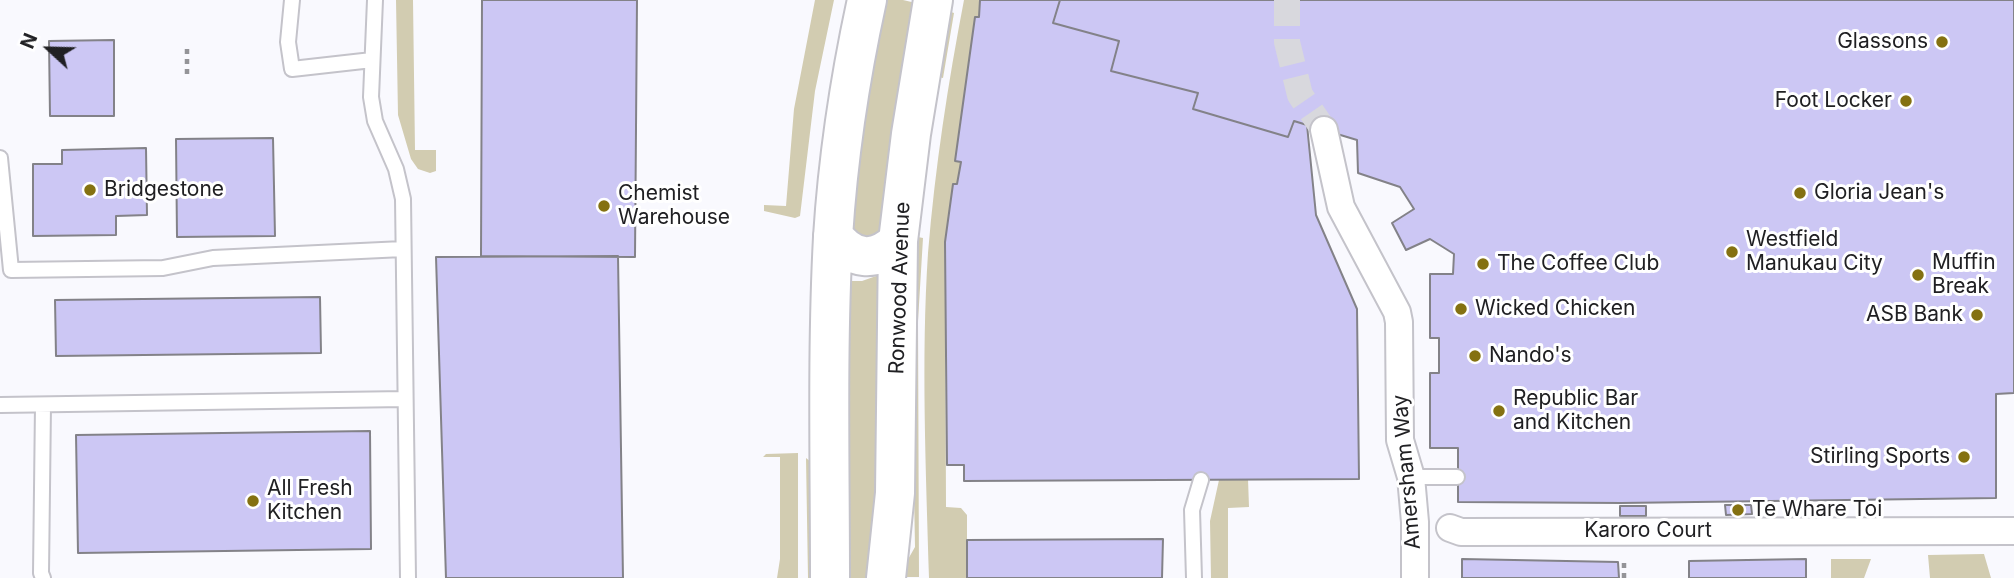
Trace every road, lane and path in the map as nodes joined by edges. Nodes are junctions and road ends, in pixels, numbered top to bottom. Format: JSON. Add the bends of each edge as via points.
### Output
{"nodes":[{"id":1,"x":292,"y":0,"type":"edge"},
{"id":2,"x":375,"y":0,"type":"edge"},
{"id":3,"x":867,"y":0,"type":"edge"},
{"id":4,"x":933,"y":0,"type":"edge"},
{"id":5,"x":187,"y":45,"type":"dead end"},
{"id":6,"x":372,"y":60,"type":"junction"},
{"id":7,"x":187,"y":74,"type":"dead end"},
{"id":8,"x":1324,"y":130,"type":"tunnel mouth"},
{"id":9,"x":0,"y":158,"type":"edge"},
{"id":10,"x":833,"y":235,"type":"junction"},
{"id":11,"x":898,"y":241,"type":"junction"},
{"id":12,"x":403,"y":249,"type":"junction"},
{"id":13,"x":5,"y":270,"type":"edge"},
{"id":14,"x":405,"y":399,"type":"junction"},
{"id":15,"x":0,"y":405,"type":"edge"},
{"id":16,"x":43,"y":405,"type":"junction"},
{"id":17,"x":1411,"y":477,"type":"junction"},
{"id":18,"x":1457,"y":477,"type":"dead end"},
{"id":19,"x":1201,"y":481,"type":"dead end"},
{"id":20,"x":1450,"y":528,"type":"dead end"},
{"id":21,"x":2014,"y":531,"type":"edge"},
{"id":22,"x":43,"y":578,"type":"edge"},
{"id":23,"x":408,"y":578,"type":"edge"},
{"id":24,"x":830,"y":578,"type":"edge"},
{"id":25,"x":886,"y":578,"type":"edge"},
{"id":26,"x":1194,"y":578,"type":"edge"},
{"id":27,"x":1415,"y":578,"type":"edge"}],
"edges":[{"from":1,"to":6,"type":"lane","via":[[288,42],[292,69]]},
{"from":2,"to":6,"type":"lane"},
{"from":3,"to":10,"type":"main road","via":[[845,119]]},
{"from":4,"to":11,"type":"main road","name":"Ronwood Avenue"},
{"from":5,"to":7,"type":"path"},
{"from":6,"to":12,"type":"lane","via":[[370,97],[396,169]]},
{"from":8,"to":17,"type":"street","name":"Amersham Way","via":[[1341,207],[1397,312],[1400,440]]},
{"from":9,"to":13,"type":"lane"},
{"from":10,"to":11,"type":"main road","via":[[849,253],[859,256],[888,250]]},
{"from":10,"to":24,"type":"main road"},
{"from":11,"to":25,"type":"main road","name":"Ronwood Avenue","via":[[895,493]]},
{"from":12,"to":13,"type":"lane","via":[[213,258],[163,268]]},
{"from":12,"to":14,"type":"lane"},
{"from":14,"to":16,"type":"lane"},
{"from":14,"to":23,"type":"lane"},
{"from":15,"to":16,"type":"lane"},
{"from":16,"to":22,"type":"lane"},
{"from":17,"to":18,"type":"lane"},
{"from":17,"to":27,"type":"street","name":"Amersham Way"},
{"from":19,"to":26,"type":"lane","via":[[1192,510]]},
{"from":20,"to":21,"type":"street","name":"Karoro Court","via":[[1461,532]]}]}
